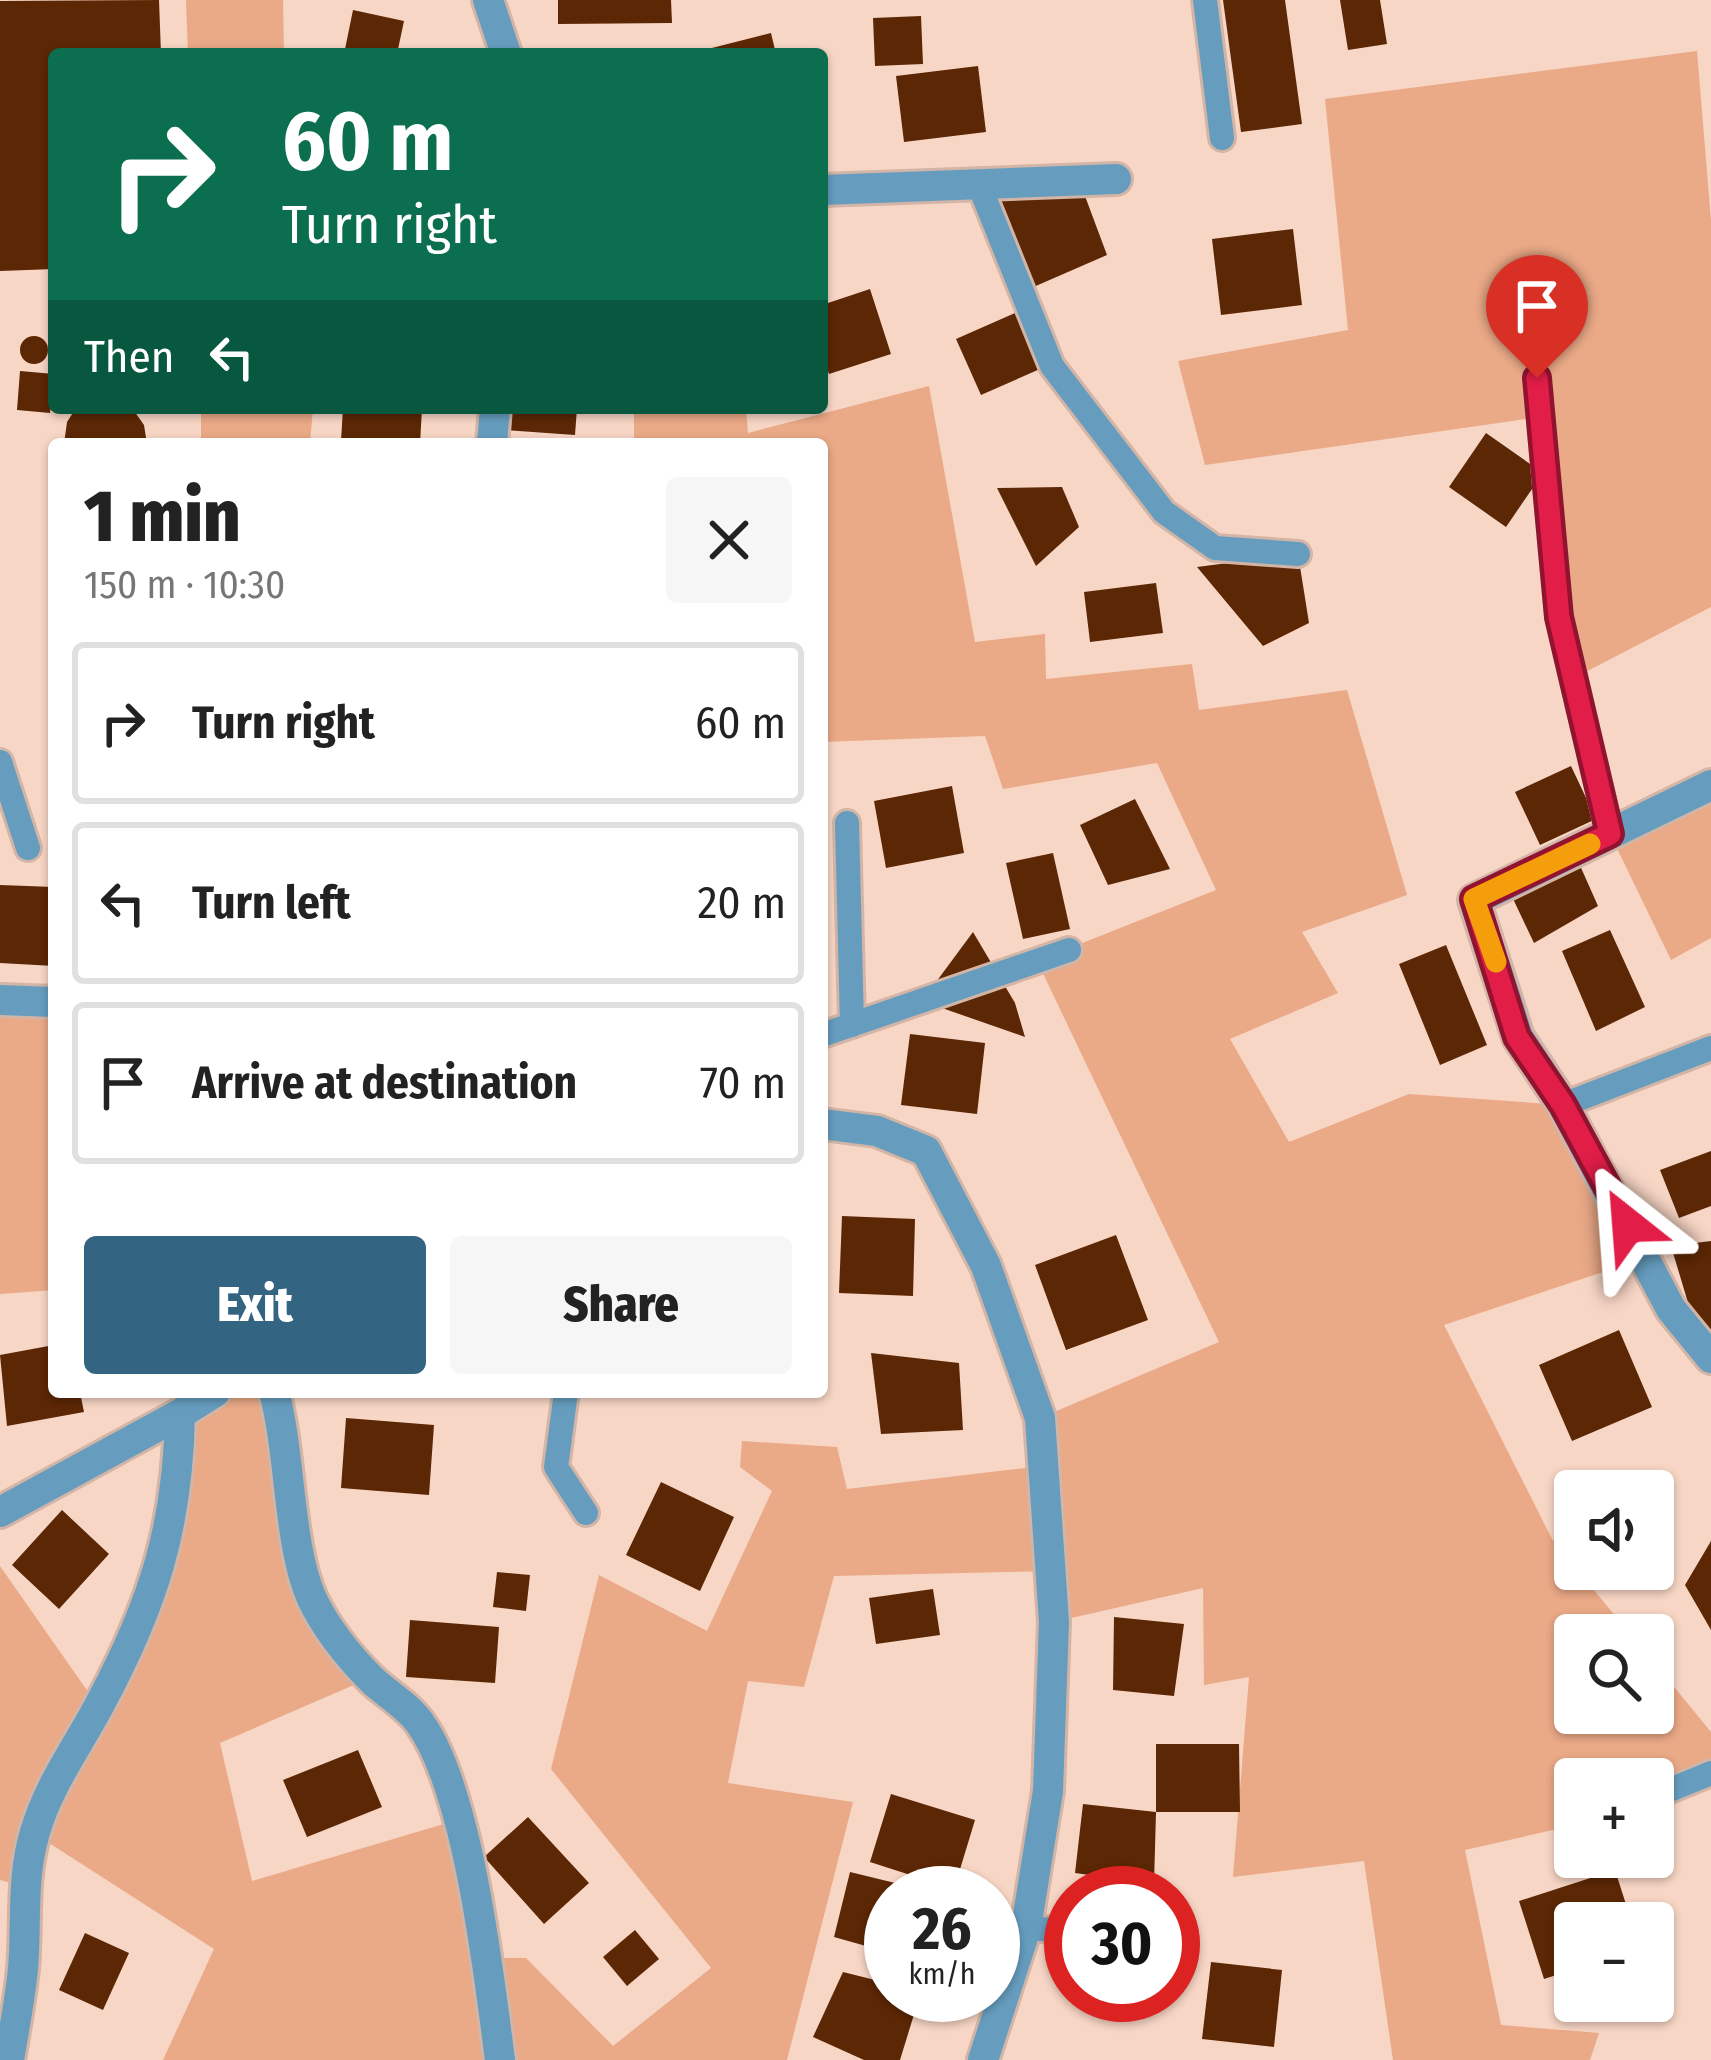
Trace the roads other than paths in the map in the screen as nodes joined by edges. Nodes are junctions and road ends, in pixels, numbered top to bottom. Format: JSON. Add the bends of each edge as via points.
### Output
{"nodes":[{"id":1,"x":488,"y":0,"type":"edge"},
{"id":2,"x":1205,"y":0,"type":"edge"},
{"id":3,"x":504,"y":48,"type":"edge"},
{"id":4,"x":1222,"y":138,"type":"dead end"},
{"id":5,"x":1116,"y":178,"type":"dead end"},
{"id":6,"x":978,"y":182,"type":"junction"},
{"id":7,"x":828,"y":190,"type":"edge"},
{"id":8,"x":1537,"y":378,"type":"dead end"},
{"id":9,"x":1298,"y":554,"type":"dead end"},
{"id":10,"x":0,"y":762,"type":"edge"},
{"id":11,"x":1711,"y":785,"type":"edge"},
{"id":12,"x":847,"y":824,"type":"dead end"},
{"id":13,"x":1610,"y":834,"type":"junction"},
{"id":14,"x":28,"y":848,"type":"dead end"},
{"id":15,"x":1070,"y":950,"type":"dead end"},
{"id":16,"x":0,"y":1000,"type":"edge"},
{"id":17,"x":48,"y":1001,"type":"edge"},
{"id":18,"x":852,"y":1025,"type":"junction"},
{"id":19,"x":828,"y":1033,"type":"edge"},
{"id":20,"x":1711,"y":1048,"type":"edge"},
{"id":21,"x":1563,"y":1105,"type":"junction"},
{"id":22,"x":828,"y":1125,"type":"edge"},
{"id":23,"x":1711,"y":1358,"type":"edge"},
{"id":24,"x":205,"y":1398,"type":"edge"},
{"id":25,"x":275,"y":1398,"type":"edge"},
{"id":26,"x":565,"y":1398,"type":"edge"},
{"id":27,"x":180,"y":1414,"type":"junction"},
{"id":28,"x":0,"y":1512,"type":"edge"},
{"id":29,"x":586,"y":1513,"type":"dead end"},
{"id":30,"x":1711,"y":1773,"type":"edge"},
{"id":31,"x":1674,"y":1788,"type":"edge"},
{"id":32,"x":1026,"y":1928,"type":"junction"},
{"id":33,"x":1044,"y":1929,"type":"edge"},
{"id":34,"x":9,"y":2060,"type":"edge"},
{"id":35,"x":500,"y":2060,"type":"edge"},
{"id":36,"x":983,"y":2060,"type":"edge"}],
"edges":[{"from":1,"to":3,"type":"street"},
{"from":2,"to":4,"type":"lane"},
{"from":5,"to":6,"type":"street"},
{"from":6,"to":7,"type":"street"},
{"from":6,"to":9,"type":"lane","via":[[1052,366],[1164,512],[1216,548]]},
{"from":8,"to":13,"type":"lane","via":[[1559,617]]},
{"from":10,"to":14,"type":"lane"},
{"from":11,"to":13,"type":"street"},
{"from":12,"to":18,"type":"lane"},
{"from":13,"to":21,"type":"street","via":[[1474,899],[1517,1037]]},
{"from":15,"to":18,"type":"lane"},
{"from":16,"to":17,"type":"street"},
{"from":18,"to":19,"type":"lane"},
{"from":20,"to":21,"type":"lane"},
{"from":21,"to":23,"type":"street","via":[[1671,1309]]},
{"from":22,"to":32,"type":"street","via":[[878,1131],[926,1150],[986,1266],[1040,1418],[1054,1622],[1048,1791]]},
{"from":24,"to":27,"type":"street"},
{"from":25,"to":35,"type":"street","via":[[311,1596],[370,1678],[419,1720],[439,1758],[487,1959]]},
{"from":26,"to":29,"type":"lane","via":[[556,1467]]},
{"from":27,"to":28,"type":"street"},
{"from":27,"to":34,"type":"street","via":[[166,1556],[140,1628],[53,1781],[34,1834]]},
{"from":30,"to":31,"type":"lane"},
{"from":32,"to":33,"type":"lane"},
{"from":32,"to":36,"type":"street"}]}
